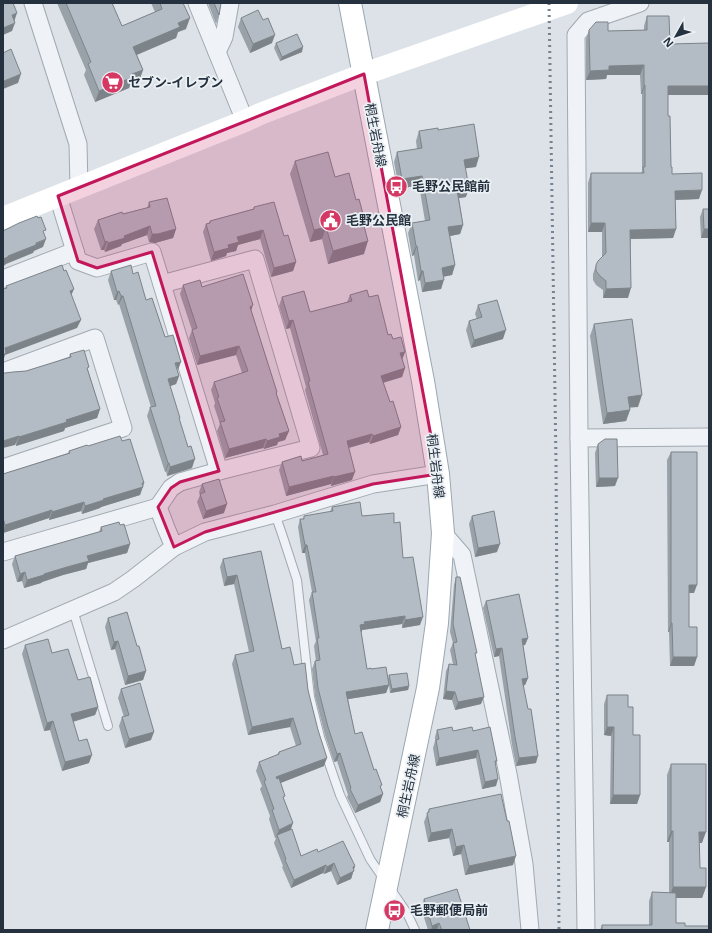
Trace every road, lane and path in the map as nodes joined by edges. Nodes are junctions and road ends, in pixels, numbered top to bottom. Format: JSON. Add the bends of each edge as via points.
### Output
{"nodes":[{"id":1,"x":33,"y":3,"type":"edge"},
{"id":2,"x":197,"y":3,"type":"edge"},
{"id":3,"x":230,"y":3,"type":"edge"},
{"id":4,"x":350,"y":3,"type":"edge"},
{"id":5,"x":567,"y":3,"type":"edge"},
{"id":6,"x":640,"y":3,"type":"edge"},
{"id":7,"x":217,"y":52,"type":"junction"},
{"id":8,"x":364,"y":74,"type":"junction"},
{"id":9,"x":245,"y":121,"type":"junction"},
{"id":10,"x":79,"y":188,"type":"junction"},
{"id":11,"x":58,"y":196,"type":"junction"},
{"id":12,"x":3,"y":218,"type":"edge"},
{"id":13,"x":75,"y":251,"type":"junction"},
{"id":14,"x":3,"y":279,"type":"edge"},
{"id":15,"x":162,"y":284,"type":"junction"},
{"id":16,"x":3,"y":372,"type":"edge"},
{"id":17,"x":709,"y":437,"type":"edge"},
{"id":18,"x":578,"y":438,"type":"junction"},
{"id":19,"x":3,"y":468,"type":"edge"},
{"id":20,"x":219,"y":471,"type":"junction"},
{"id":21,"x":438,"y":474,"type":"junction"},
{"id":22,"x":158,"y":507,"type":"junction"},
{"id":23,"x":275,"y":514,"type":"junction"},
{"id":24,"x":443,"y":533,"type":"junction"},
{"id":25,"x":174,"y":547,"type":"junction"},
{"id":26,"x":3,"y":552,"type":"edge"},
{"id":27,"x":73,"y":610,"type":"junction"},
{"id":28,"x":3,"y":640,"type":"edge"},
{"id":29,"x":108,"y":726,"type":"dead end"},
{"id":30,"x":387,"y":883,"type":"junction"},
{"id":31,"x":377,"y":930,"type":"edge"},
{"id":32,"x":416,"y":930,"type":"edge"},
{"id":33,"x":530,"y":930,"type":"edge"},
{"id":34,"x":586,"y":930,"type":"edge"}],
"edges":[{"from":1,"to":10,"type":"street","via":[[78,144]]},
{"from":2,"to":7,"type":"street"},
{"from":3,"to":7,"type":"street","via":[[224,37]]},
{"from":4,"to":8,"type":"main road","name":"桐生岩舟線"},
{"from":5,"to":8,"type":"main road"},
{"from":6,"to":18,"type":"street","via":[[588,21],[576,35]]},
{"from":7,"to":9,"type":"street"},
{"from":8,"to":9,"type":"main road"},
{"from":8,"to":21,"type":"main road","name":"桐生岩舟線","via":[[423,381]]},
{"from":9,"to":10,"type":"main road"},
{"from":10,"to":11,"type":"main road"},
{"from":11,"to":12,"type":"main road"},
{"from":11,"to":13,"type":"street"},
{"from":13,"to":14,"type":"street"},
{"from":13,"to":15,"type":"street","via":[[78,260],[97,268],[152,252]]},
{"from":15,"to":20,"type":"street"},
{"from":15,"to":20,"type":"street","via":[[255,259],[310,448]]},
{"from":16,"to":19,"type":"street","via":[[95,338],[123,428]]},
{"from":17,"to":18,"type":"street"},
{"from":18,"to":34,"type":"street"},
{"from":20,"to":22,"type":"street","via":[[180,482],[171,488]]},
{"from":21,"to":23,"type":"street","via":[[373,484]]},
{"from":21,"to":24,"type":"main road","name":"桐生岩舟線"},
{"from":22,"to":25,"type":"street"},
{"from":22,"to":26,"type":"street"},
{"from":23,"to":25,"type":"street","via":[[205,532]]},
{"from":23,"to":30,"type":"lane","via":[[297,580],[310,697],[320,737],[340,795],[370,858]]},
{"from":24,"to":30,"type":"main road","name":"桐生岩舟線","via":[[437,623],[428,688]]},
{"from":24,"to":33,"type":"street","via":[[462,555],[524,864]]},
{"from":25,"to":27,"type":"street","via":[[114,592]]},
{"from":27,"to":28,"type":"street"},
{"from":27,"to":29,"type":"lane"},
{"from":30,"to":31,"type":"main road","name":"桐生岩舟線"},
{"from":30,"to":32,"type":"lane"}]}
